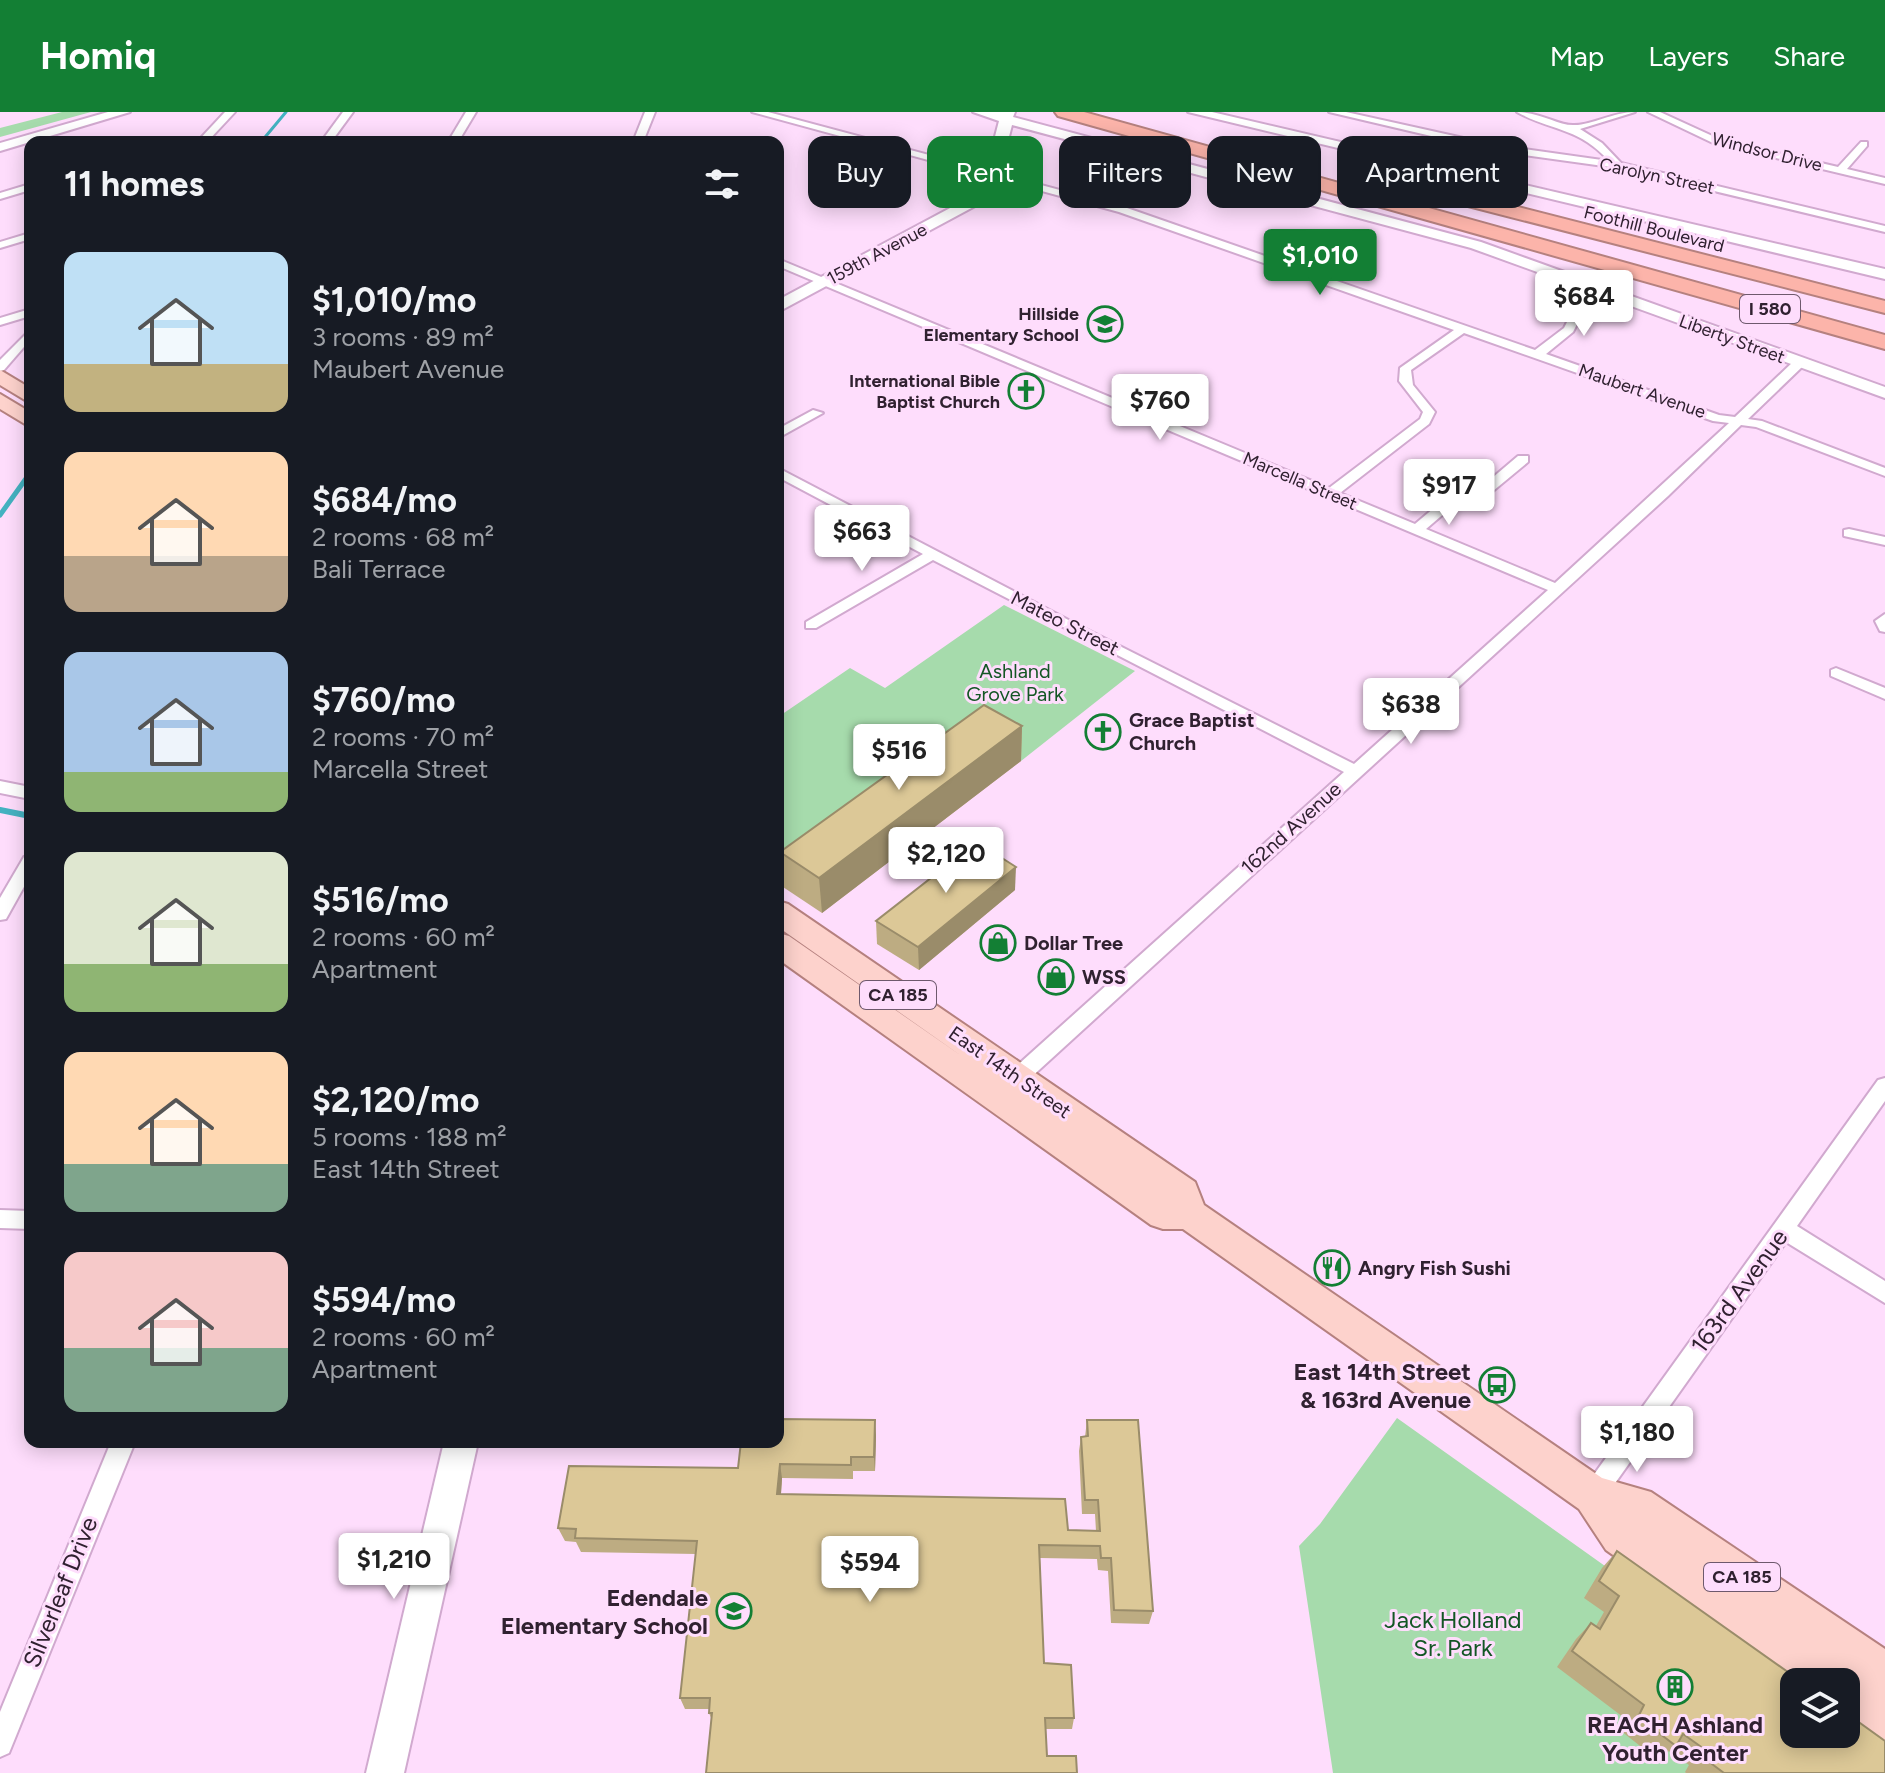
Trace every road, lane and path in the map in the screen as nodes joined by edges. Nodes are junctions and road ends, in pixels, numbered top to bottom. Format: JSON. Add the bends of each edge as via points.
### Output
{"nodes":[{"id":1,"x":102,"y":112,"type":"edge"},
{"id":2,"x":123,"y":112,"type":"edge"},
{"id":3,"x":230,"y":112,"type":"edge"},
{"id":4,"x":348,"y":112,"type":"edge"},
{"id":5,"x":471,"y":112,"type":"edge"},
{"id":6,"x":650,"y":112,"type":"edge"},
{"id":7,"x":757,"y":112,"type":"edge"},
{"id":8,"x":980,"y":112,"type":"edge"},
{"id":9,"x":1064,"y":112,"type":"edge"},
{"id":10,"x":1117,"y":112,"type":"edge"},
{"id":11,"x":1195,"y":112,"type":"edge"},
{"id":12,"x":1334,"y":112,"type":"edge"},
{"id":13,"x":1522,"y":112,"type":"edge"},
{"id":14,"x":1630,"y":112,"type":"edge"},
{"id":15,"x":1653,"y":112,"type":"edge"},
{"id":16,"x":1008,"y":114,"type":"edge"},
{"id":17,"x":1574,"y":128,"type":"junction"},
{"id":18,"x":39,"y":136,"type":"edge"},
{"id":19,"x":208,"y":136,"type":"edge"},
{"id":20,"x":330,"y":136,"type":"edge"},
{"id":21,"x":457,"y":136,"type":"edge"},
{"id":22,"x":640,"y":136,"type":"edge"},
{"id":23,"x":1002,"y":136,"type":"edge"},
{"id":24,"x":0,"y":140,"type":"edge"},
{"id":25,"x":24,"y":140,"type":"edge"},
{"id":26,"x":1864,"y":144,"type":"dead end"},
{"id":27,"x":0,"y":147,"type":"edge"},
{"id":28,"x":1337,"y":147,"type":"edge"},
{"id":29,"x":927,"y":158,"type":"edge"},
{"id":30,"x":1618,"y":165,"type":"junction"},
{"id":31,"x":1334,"y":170,"type":"junction"},
{"id":32,"x":1841,"y":170,"type":"junction"},
{"id":33,"x":1337,"y":171,"type":"edge"},
{"id":34,"x":1885,"y":181,"type":"edge"},
{"id":35,"x":24,"y":189,"type":"edge"},
{"id":36,"x":1043,"y":189,"type":"edge"},
{"id":37,"x":1528,"y":189,"type":"edge"},
{"id":38,"x":0,"y":196,"type":"edge"},
{"id":39,"x":1528,"y":199,"type":"edge"},
{"id":40,"x":961,"y":208,"type":"edge"},
{"id":41,"x":1497,"y":208,"type":"edge"},
{"id":42,"x":1885,"y":229,"type":"edge"},
{"id":43,"x":24,"y":238,"type":"edge"},
{"id":44,"x":0,"y":245,"type":"edge"},
{"id":45,"x":784,"y":265,"type":"edge"},
{"id":46,"x":1885,"y":274,"type":"edge"},
{"id":47,"x":1656,"y":277,"type":"junction"},
{"id":48,"x":824,"y":282,"type":"junction"},
{"id":49,"x":1885,"y":282,"type":"edge"},
{"id":50,"x":1608,"y":293,"type":"junction"},
{"id":51,"x":784,"y":304,"type":"edge"},
{"id":52,"x":1883,"y":310,"type":"edge"},
{"id":53,"x":24,"y":314,"type":"edge"},
{"id":54,"x":0,"y":322,"type":"edge"},
{"id":55,"x":1462,"y":329,"type":"junction"},
{"id":56,"x":24,"y":340,"type":"edge"},
{"id":57,"x":1885,"y":342,"type":"edge"},
{"id":58,"x":1537,"y":355,"type":"junction"},
{"id":59,"x":1885,"y":357,"type":"edge"},
{"id":60,"x":1798,"y":364,"type":"junction"},
{"id":61,"x":0,"y":367,"type":"edge"},
{"id":62,"x":0,"y":376,"type":"edge"},
{"id":63,"x":24,"y":393,"type":"edge"},
{"id":64,"x":1885,"y":393,"type":"edge"},
{"id":65,"x":0,"y":400,"type":"edge"},
{"id":66,"x":817,"y":413,"type":"dead end"},
{"id":67,"x":24,"y":417,"type":"edge"},
{"id":68,"x":1737,"y":421,"type":"junction"},
{"id":69,"x":784,"y":431,"type":"edge"},
{"id":70,"x":1523,"y":459,"type":"dead end"},
{"id":71,"x":1885,"y":472,"type":"edge"},
{"id":72,"x":784,"y":475,"type":"edge"},
{"id":73,"x":1330,"y":494,"type":"junction"},
{"id":74,"x":1416,"y":530,"type":"junction"},
{"id":75,"x":1849,"y":533,"type":"dead end"},
{"id":76,"x":1885,"y":541,"type":"edge"},
{"id":77,"x":933,"y":554,"type":"junction"},
{"id":78,"x":1556,"y":588,"type":"junction"},
{"id":79,"x":1885,"y":618,"type":"edge"},
{"id":80,"x":811,"y":625,"type":"dead end"},
{"id":81,"x":1885,"y":628,"type":"edge"},
{"id":82,"x":1836,"y":673,"type":"dead end"},
{"id":83,"x":1885,"y":694,"type":"edge"},
{"id":84,"x":1355,"y":771,"type":"junction"},
{"id":85,"x":24,"y":783,"type":"edge"},
{"id":86,"x":0,"y":784,"type":"edge"},
{"id":87,"x":24,"y":791,"type":"edge"},
{"id":88,"x":24,"y":872,"type":"edge"},
{"id":89,"x":0,"y":914,"type":"edge"},
{"id":90,"x":784,"y":917,"type":"edge"},
{"id":91,"x":784,"y":948,"type":"edge"},
{"id":92,"x":1007,"y":1087,"type":"junction"},
{"id":93,"x":1884,"y":1088,"type":"edge"},
{"id":94,"x":0,"y":1219,"type":"edge"},
{"id":95,"x":24,"y":1220,"type":"edge"},
{"id":96,"x":1783,"y":1229,"type":"junction"},
{"id":97,"x":1885,"y":1293,"type":"edge"},
{"id":98,"x":121,"y":1448,"type":"edge"},
{"id":99,"x":460,"y":1448,"type":"edge"},
{"id":100,"x":1593,"y":1495,"type":"junction"},
{"id":101,"x":1809,"y":1668,"type":"edge"},
{"id":102,"x":1885,"y":1674,"type":"edge"},
{"id":103,"x":1860,"y":1704,"type":"edge"},
{"id":104,"x":1885,"y":1721,"type":"edge"},
{"id":105,"x":0,"y":1744,"type":"edge"},
{"id":106,"x":385,"y":1773,"type":"edge"}],
"edges":[{"from":1,"to":24,"type":"street"},
{"from":2,"to":18,"type":"street"},
{"from":3,"to":19,"type":"street"},
{"from":4,"to":20,"type":"street"},
{"from":5,"to":21,"type":"street"},
{"from":6,"to":22,"type":"street"},
{"from":7,"to":29,"type":"street","name":"Maubert Avenue"},
{"from":8,"to":16,"type":"street","name":"Liberty Street"},
{"from":9,"to":47,"type":"highway","number":"I 580"},
{"from":10,"to":31,"type":"highway","number":"I 580"},
{"from":11,"to":28,"type":"street","name":"Foothill Boulevard"},
{"from":12,"to":30,"type":"street","name":"Carolyn Street","via":[[1495,148]]},
{"from":13,"to":17,"type":"street"},
{"from":14,"to":17,"type":"street"},
{"from":15,"to":32,"type":"street","name":"Windsor Drive","via":[[1716,141]]},
{"from":16,"to":23,"type":"street","name":"159th Avenue"},
{"from":16,"to":50,"type":"street","name":"Liberty Street","via":[[1449,237]]},
{"from":17,"to":30,"type":"street","via":[[1604,147]]},
{"from":25,"to":27,"type":"street"},
{"from":26,"to":32,"type":"street"},
{"from":30,"to":42,"type":"street","name":"Carolyn Street"},
{"from":31,"to":33,"type":"highway"},
{"from":31,"to":52,"type":"highway","number":"I 580"},
{"from":32,"to":34,"type":"street","name":"Windsor Drive"},
{"from":35,"to":38,"type":"street"},
{"from":36,"to":55,"type":"street","name":"Maubert Avenue","via":[[1123,210]]},
{"from":37,"to":46,"type":"street","name":"Foothill Boulevard"},
{"from":39,"to":49,"type":"street","name":"Foothill Boulevard"},
{"from":40,"to":48,"type":"street","name":"159th Avenue"},
{"from":41,"to":52,"type":"highway"},
{"from":43,"to":44,"type":"street"},
{"from":45,"to":48,"type":"street","name":"Marcella Street"},
{"from":47,"to":57,"type":"highway","number":"I 580"},
{"from":47,"to":59,"type":"highway"},
{"from":48,"to":51,"type":"street","name":"159th Avenue"},
{"from":48,"to":73,"type":"street","name":"Marcella Street"},
{"from":50,"to":58,"type":"street"},
{"from":50,"to":60,"type":"street","name":"Liberty Street"},
{"from":53,"to":54,"type":"street"},
{"from":55,"to":58,"type":"street","name":"Maubert Avenue"},
{"from":55,"to":73,"type":"street","via":[[1406,368],[1402,377],[1426,405],[1425,421]]},
{"from":56,"to":61,"type":"street"},
{"from":58,"to":68,"type":"street","name":"Maubert Avenue"},
{"from":60,"to":64,"type":"street","name":"Liberty Street"},
{"from":60,"to":68,"type":"street","name":"162nd Avenue"},
{"from":62,"to":63,"type":"main road"},
{"from":65,"to":67,"type":"main road"},
{"from":66,"to":69,"type":"street"},
{"from":68,"to":71,"type":"street","name":"Maubert Avenue","via":[[1758,424]]},
{"from":68,"to":78,"type":"street","name":"162nd Avenue"},
{"from":70,"to":74,"type":"street","via":[[1488,488],[1465,489]]},
{"from":72,"to":77,"type":"street","name":"Mateo Street"},
{"from":73,"to":74,"type":"street","name":"Marcella Street"},
{"from":74,"to":78,"type":"street","name":"Marcella Street"},
{"from":75,"to":76,"type":"street"},
{"from":77,"to":80,"type":"street"},
{"from":77,"to":84,"type":"street","name":"Mateo Street"},
{"from":78,"to":84,"type":"street","name":"162nd Avenue"},
{"from":79,"to":81,"type":"street"},
{"from":82,"to":83,"type":"street"},
{"from":84,"to":92,"type":"street","name":"162nd Avenue"},
{"from":85,"to":86,"type":"street"},
{"from":86,"to":87,"type":"street"},
{"from":88,"to":89,"type":"street"},
{"from":90,"to":92,"type":"main road","name":"East 14th Street","number":"CA 185"},
{"from":91,"to":92,"type":"main road","name":"East 14th Street","number":"CA 185"},
{"from":92,"to":100,"type":"main road","name":"East 14th Street","number":"CA 185","via":[[1183,1192],[1189,1214]]},
{"from":93,"to":96,"type":"street","name":"163rd Avenue"},
{"from":94,"to":95,"type":"street"},
{"from":96,"to":97,"type":"street"},
{"from":96,"to":100,"type":"street","name":"163rd Avenue"},
{"from":98,"to":105,"type":"street","name":"Silverleaf Drive"},
{"from":99,"to":106,"type":"street"},
{"from":100,"to":101,"type":"main road","name":"East 14th Street","number":"CA 185","via":[[1620,1536]]},
{"from":100,"to":102,"type":"main road","name":"East 14th Street","number":"CA 185","via":[[1637,1506]]},
{"from":103,"to":104,"type":"main road"}]}
